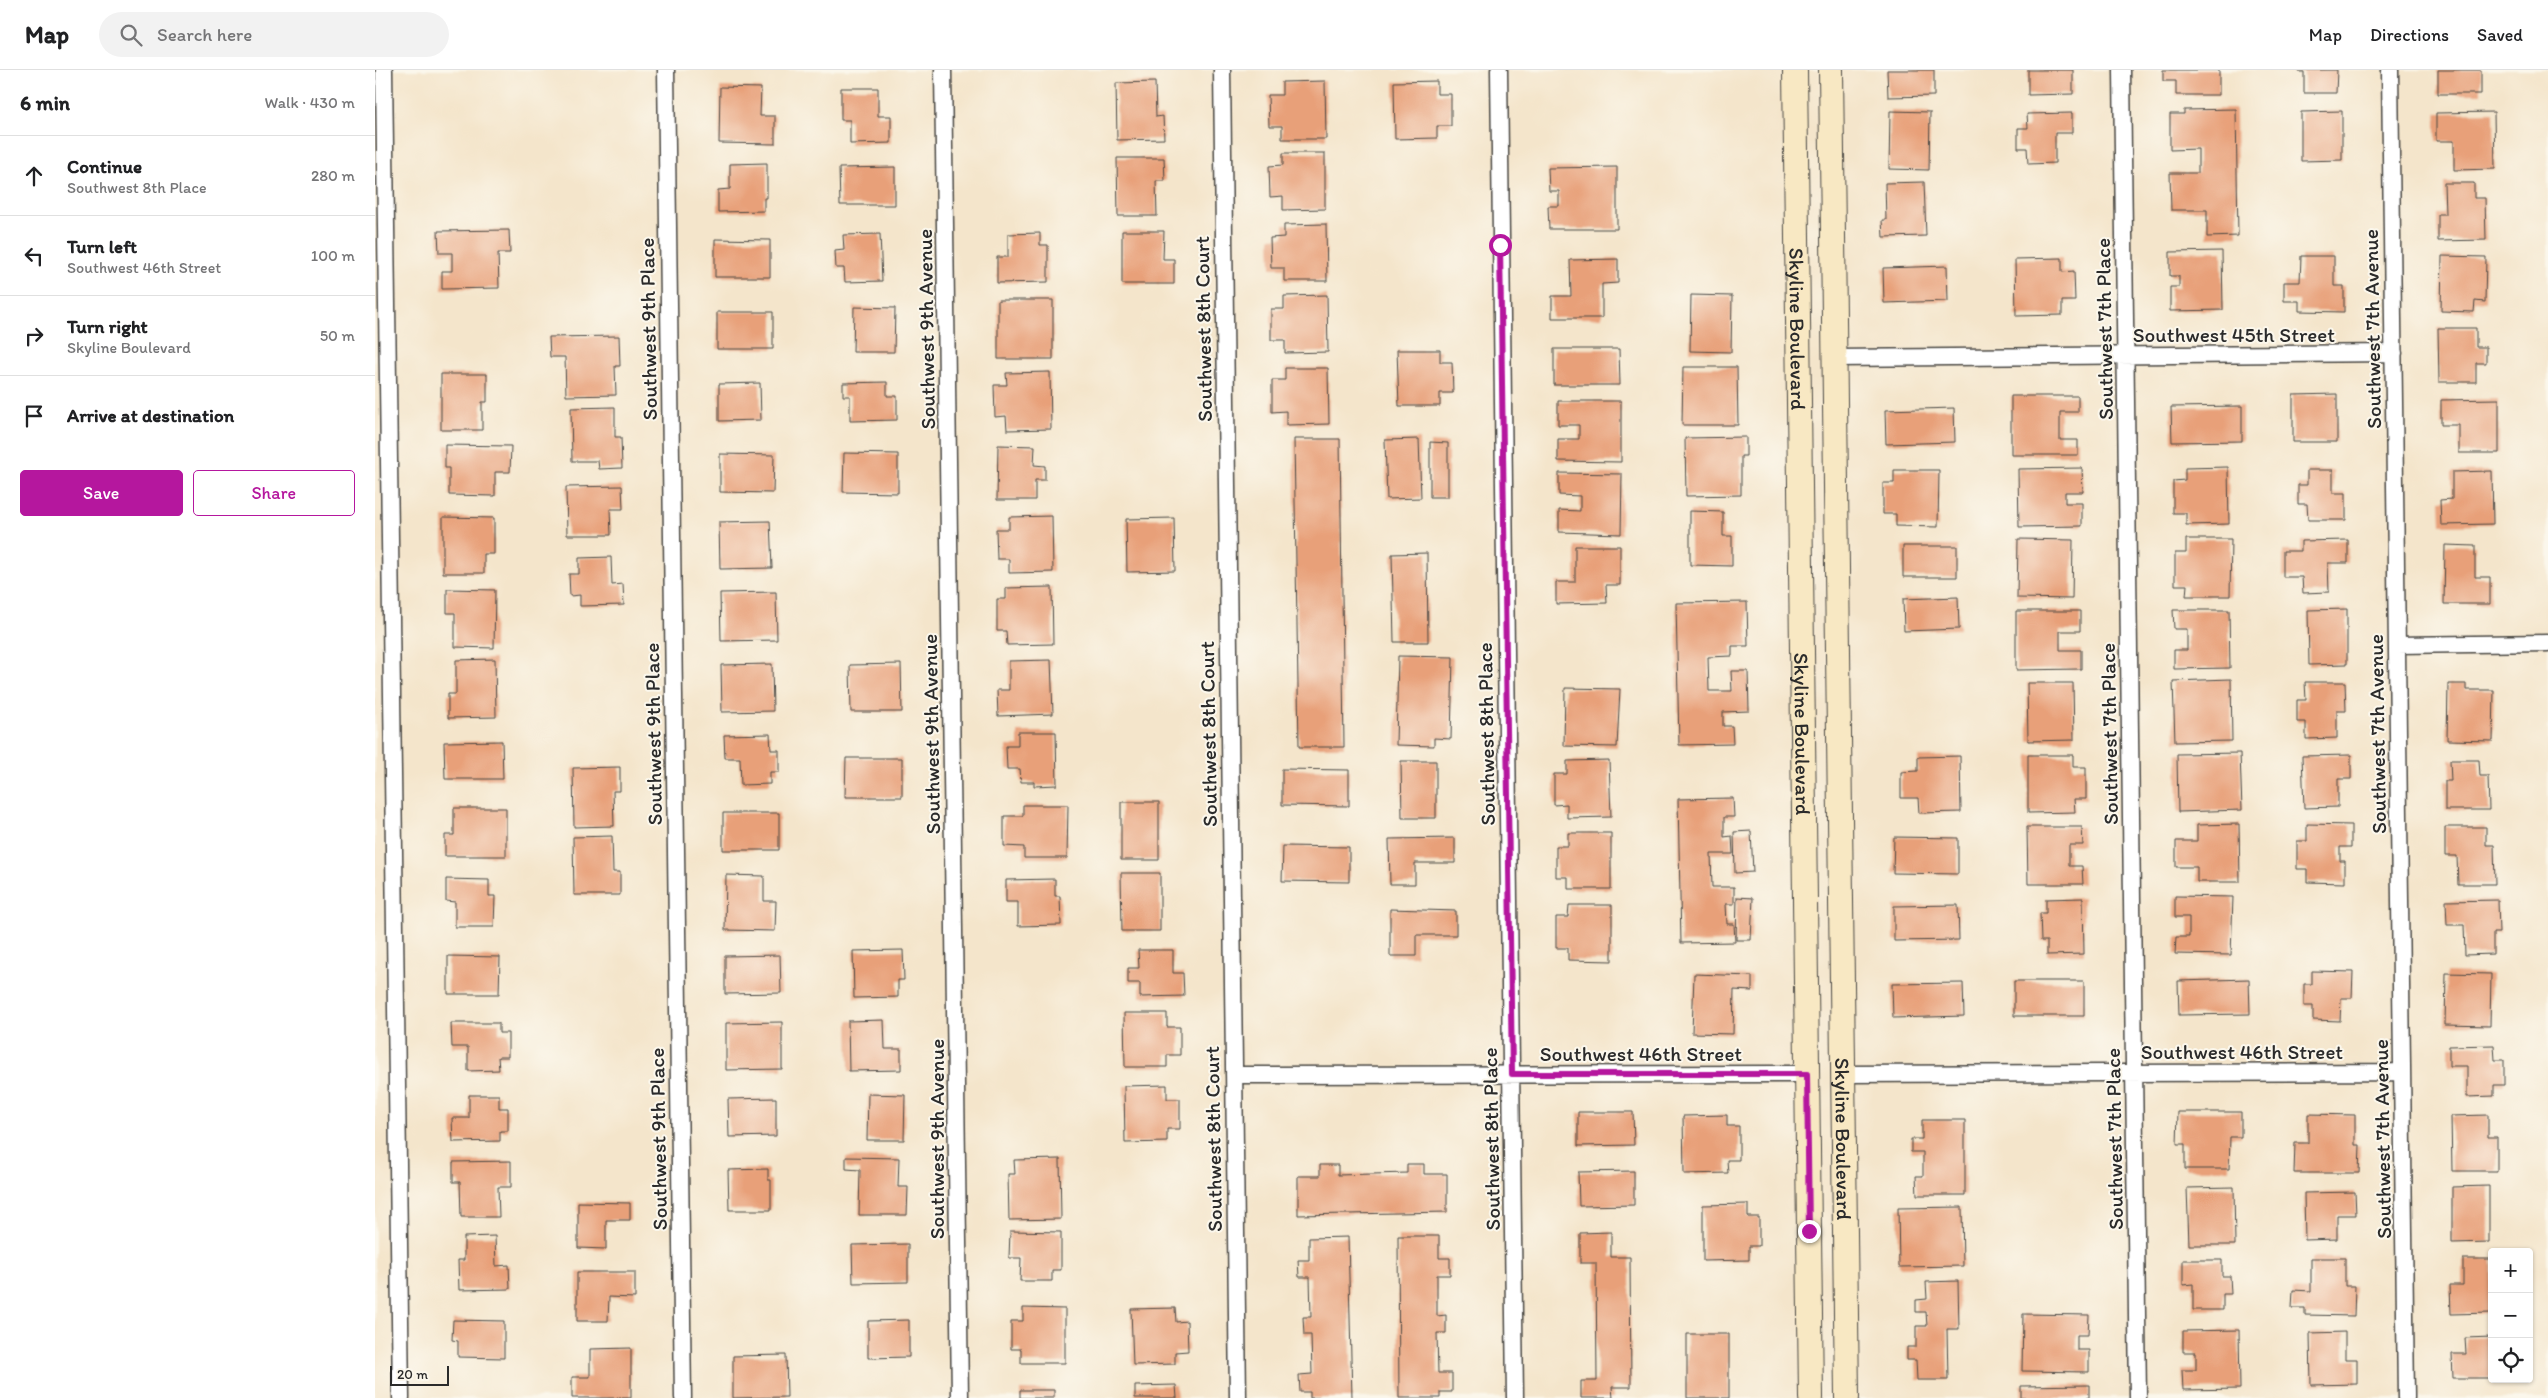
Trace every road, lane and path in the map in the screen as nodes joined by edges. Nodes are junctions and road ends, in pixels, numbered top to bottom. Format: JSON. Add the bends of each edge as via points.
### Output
{"nodes":[{"id":1,"x":384,"y":70,"type":"edge"},
{"id":2,"x":666,"y":70,"type":"edge"},
{"id":3,"x":943,"y":70,"type":"edge"},
{"id":4,"x":1222,"y":70,"type":"edge"},
{"id":5,"x":1499,"y":70,"type":"edge"},
{"id":6,"x":1795,"y":70,"type":"edge"},
{"id":7,"x":1831,"y":70,"type":"edge"},
{"id":8,"x":2122,"y":70,"type":"edge"},
{"id":9,"x":2390,"y":70,"type":"edge"},
{"id":10,"x":2394,"y":353,"type":"junction"},
{"id":11,"x":2125,"y":356,"type":"junction"},
{"id":12,"x":1799,"y":358,"type":"junction"},
{"id":13,"x":1834,"y":358,"type":"junction"},
{"id":14,"x":2548,"y":643,"type":"edge"},
{"id":15,"x":2397,"y":645,"type":"junction"},
{"id":16,"x":2135,"y":1072,"type":"junction"},
{"id":17,"x":2402,"y":1072,"type":"junction"},
{"id":18,"x":1512,"y":1074,"type":"junction"},
{"id":19,"x":1807,"y":1074,"type":"junction"},
{"id":20,"x":1842,"y":1074,"type":"junction"},
{"id":21,"x":1234,"y":1075,"type":"junction"},
{"id":22,"x":401,"y":1398,"type":"edge"},
{"id":23,"x":683,"y":1398,"type":"edge"},
{"id":24,"x":960,"y":1398,"type":"edge"},
{"id":25,"x":1238,"y":1398,"type":"edge"},
{"id":26,"x":1515,"y":1398,"type":"edge"},
{"id":27,"x":1811,"y":1398,"type":"edge"},
{"id":28,"x":1847,"y":1398,"type":"edge"},
{"id":29,"x":2138,"y":1398,"type":"edge"},
{"id":30,"x":2406,"y":1398,"type":"edge"}],
"edges":[{"from":1,"to":22,"type":"street"},
{"from":2,"to":23,"type":"street","name":"Southwest 9th Place"},
{"from":3,"to":24,"type":"street","name":"Southwest 9th Avenue"},
{"from":4,"to":21,"type":"street","name":"Southwest 8th Court"},
{"from":5,"to":18,"type":"street","name":"Southwest 8th Place"},
{"from":6,"to":12,"type":"street","name":"Skyline Boulevard"},
{"from":7,"to":13,"type":"street","name":"Skyline Boulevard"},
{"from":8,"to":11,"type":"street","name":"Southwest 7th Place"},
{"from":9,"to":10,"type":"street","name":"Southwest 7th Avenue"},
{"from":10,"to":11,"type":"street","name":"Southwest 45th Street"},
{"from":10,"to":15,"type":"street","name":"Southwest 7th Avenue"},
{"from":11,"to":13,"type":"street","name":"Southwest 45th Street"},
{"from":11,"to":16,"type":"street","name":"Southwest 7th Place"},
{"from":12,"to":13,"type":"street"},
{"from":12,"to":19,"type":"street","name":"Skyline Boulevard"},
{"from":13,"to":20,"type":"street","name":"Skyline Boulevard"},
{"from":14,"to":15,"type":"street"},
{"from":15,"to":17,"type":"street","name":"Southwest 7th Avenue"},
{"from":16,"to":17,"type":"street","name":"Southwest 46th Street"},
{"from":16,"to":20,"type":"street","name":"Southwest 46th Street"},
{"from":16,"to":29,"type":"street","name":"Southwest 7th Place"},
{"from":17,"to":30,"type":"street","name":"Southwest 7th Avenue"},
{"from":18,"to":19,"type":"street","name":"Southwest 46th Street"},
{"from":18,"to":21,"type":"street","name":"Southwest 46th Street"},
{"from":18,"to":26,"type":"street","name":"Southwest 8th Place"},
{"from":19,"to":20,"type":"street"},
{"from":19,"to":27,"type":"street","name":"Skyline Boulevard"},
{"from":20,"to":28,"type":"street","name":"Skyline Boulevard"},
{"from":21,"to":25,"type":"street","name":"Southwest 8th Court"}]}
